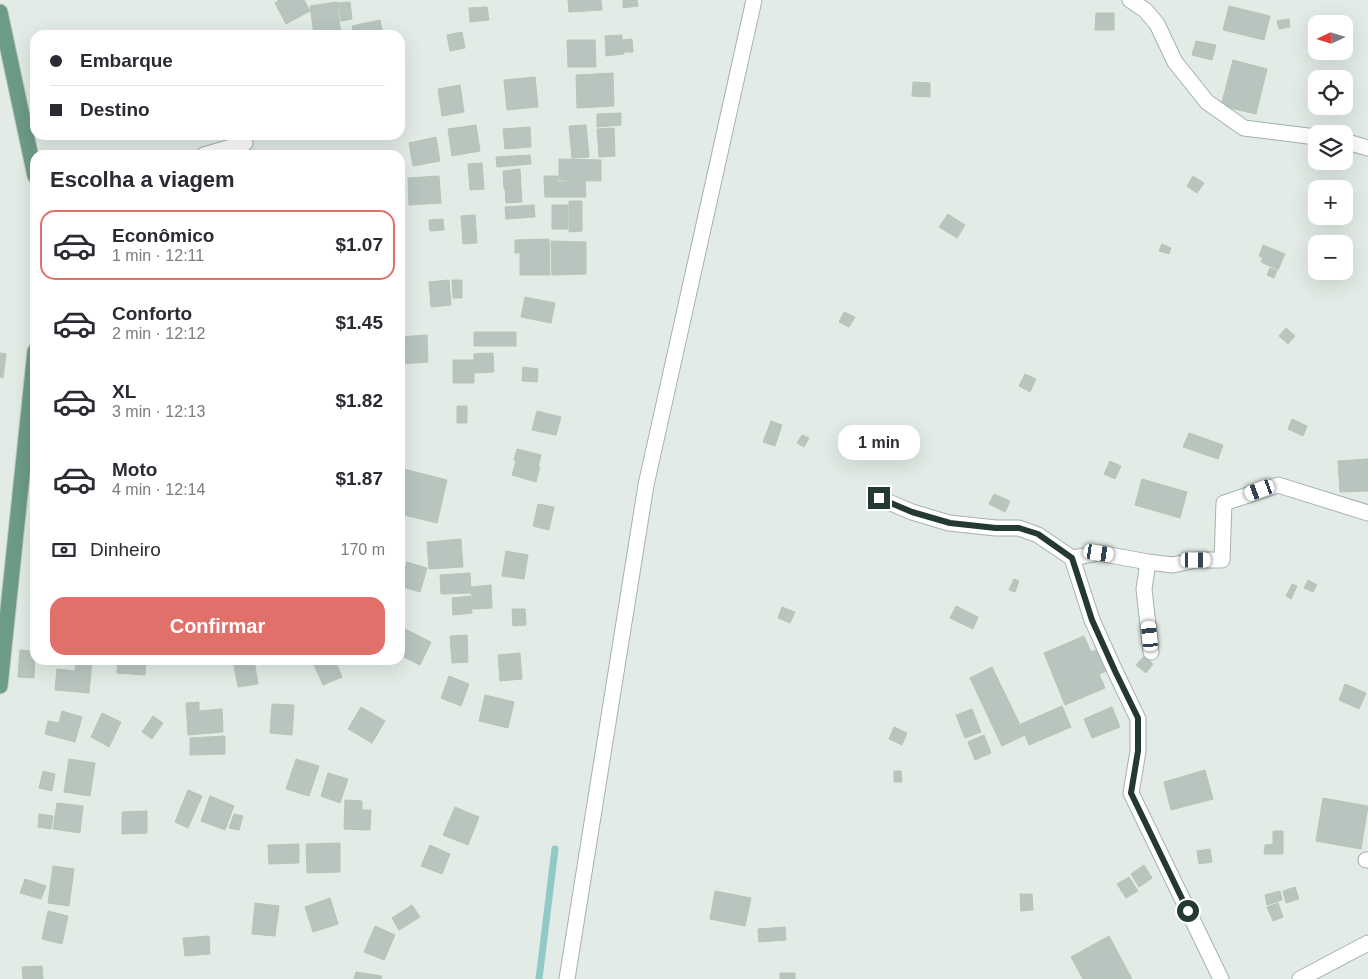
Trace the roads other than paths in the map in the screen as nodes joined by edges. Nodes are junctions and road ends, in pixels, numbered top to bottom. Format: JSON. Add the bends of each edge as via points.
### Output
{"nodes":[{"id":1,"x":754,"y":0,"type":"edge"},
{"id":2,"x":1130,"y":0,"type":"edge"},
{"id":3,"x":0,"y":12,"type":"edge"},
{"id":4,"x":1308,"y":136,"type":"edge"},
{"id":5,"x":245,"y":143,"type":"dead end"},
{"id":6,"x":1353,"y":144,"type":"edge"},
{"id":7,"x":1368,"y":148,"type":"edge"},
{"id":8,"x":221,"y":150,"type":"edge"},
{"id":9,"x":30,"y":153,"type":"edge"},
{"id":10,"x":30,"y":398,"type":"edge"},
{"id":11,"x":879,"y":498,"type":"dead end"},
{"id":12,"x":1368,"y":513,"type":"edge"},
{"id":13,"x":1072,"y":558,"type":"junction"},
{"id":14,"x":1148,"y":562,"type":"junction"},
{"id":15,"x":1151,"y":652,"type":"dead end"},
{"id":16,"x":0,"y":677,"type":"edge"},
{"id":17,"x":1368,"y":943,"type":"edge"},
{"id":18,"x":567,"y":979,"type":"edge"},
{"id":19,"x":1221,"y":979,"type":"edge"},
{"id":20,"x":1300,"y":979,"type":"edge"}],
"edges":[{"from":1,"to":18,"type":"street","via":[[646,485]]},
{"from":2,"to":4,"type":"street","via":[[1157,24],[1175,62],[1207,102],[1244,128]]},
{"from":3,"to":9,"type":"main road"},
{"from":5,"to":8,"type":"street"},
{"from":6,"to":7,"type":"street"},
{"from":10,"to":16,"type":"main road"},
{"from":11,"to":13,"type":"street","via":[[950,523],[1019,528],[1038,534]]},
{"from":12,"to":14,"type":"street","via":[[1278,485],[1224,504],[1222,560],[1196,560],[1173,565]]},
{"from":13,"to":14,"type":"street","via":[[1099,553]]},
{"from":13,"to":19,"type":"street","via":[[1092,620],[1138,718],[1138,751],[1131,793]]},
{"from":14,"to":15,"type":"street","via":[[1144,589]]},
{"from":17,"to":20,"type":"street"}]}
